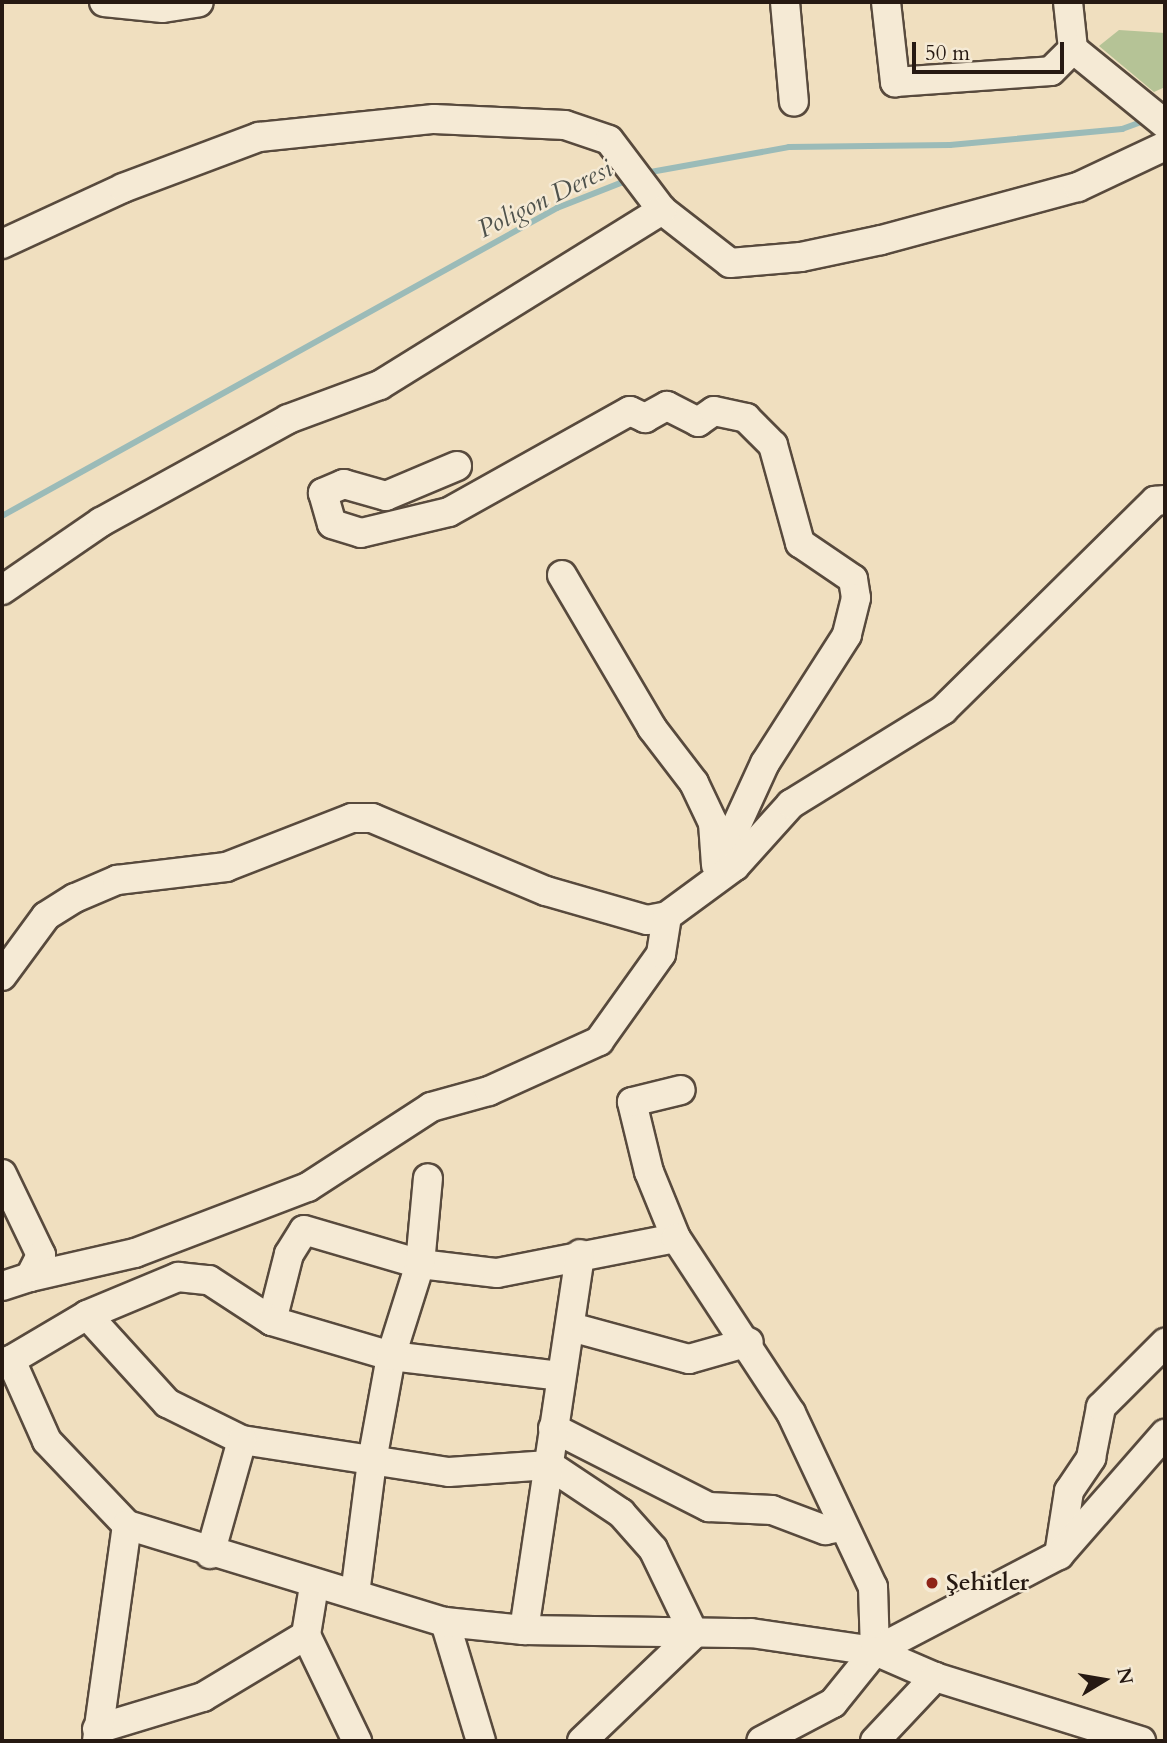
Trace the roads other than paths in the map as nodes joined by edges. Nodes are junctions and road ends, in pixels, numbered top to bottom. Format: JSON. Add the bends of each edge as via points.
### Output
{"nodes":[{"id":1,"x":104,"y":2,"type":"edge"},
{"id":2,"x":199,"y":2,"type":"edge"},
{"id":3,"x":785,"y":2,"type":"edge"},
{"id":4,"x":886,"y":2,"type":"edge"},
{"id":5,"x":1068,"y":2,"type":"edge"},
{"id":6,"x":1073,"y":49,"type":"junction"},
{"id":7,"x":794,"y":102,"type":"dead end"},
{"id":8,"x":1165,"y":124,"type":"edge"},
{"id":9,"x":1165,"y":146,"type":"edge"},
{"id":10,"x":662,"y":210,"type":"junction"},
{"id":11,"x":2,"y":244,"type":"edge"},
{"id":12,"x":457,"y":466,"type":"dead end"},
{"id":13,"x":1165,"y":500,"type":"edge"},
{"id":14,"x":562,"y":575,"type":"dead end"},
{"id":15,"x":2,"y":590,"type":"edge"},
{"id":16,"x":726,"y":872,"type":"junction"},
{"id":17,"x":667,"y":916,"type":"junction"},
{"id":18,"x":2,"y":976,"type":"edge"},
{"id":19,"x":681,"y":1090,"type":"dead end"},
{"id":20,"x":2,"y":1174,"type":"edge"},
{"id":21,"x":428,"y":1178,"type":"dead end"},
{"id":22,"x":676,"y":1238,"type":"junction"},
{"id":23,"x":580,"y":1254,"type":"junction"},
{"id":24,"x":420,"y":1264,"type":"junction"},
{"id":25,"x":30,"y":1277,"type":"junction"},
{"id":26,"x":2,"y":1286,"type":"edge"},
{"id":27,"x":88,"y":1315,"type":"junction"},
{"id":28,"x":272,"y":1321,"type":"junction"},
{"id":29,"x":571,"y":1327,"type":"junction"},
{"id":30,"x":748,"y":1342,"type":"junction"},
{"id":31,"x":1165,"y":1343,"type":"edge"},
{"id":32,"x":391,"y":1356,"type":"junction"},
{"id":33,"x":560,"y":1376,"type":"junction"},
{"id":34,"x":553,"y":1428,"type":"junction"},
{"id":35,"x":1165,"y":1434,"type":"edge"},
{"id":36,"x":242,"y":1440,"type":"junction"},
{"id":37,"x":372,"y":1461,"type":"junction"},
{"id":38,"x":549,"y":1465,"type":"junction"},
{"id":39,"x":127,"y":1525,"type":"junction"},
{"id":40,"x":840,"y":1528,"type":"junction"},
{"id":41,"x":210,"y":1554,"type":"junction"},
{"id":42,"x":1059,"y":1555,"type":"junction"},
{"id":43,"x":314,"y":1586,"type":"junction"},
{"id":44,"x":355,"y":1594,"type":"junction"},
{"id":45,"x":445,"y":1622,"type":"junction"},
{"id":46,"x":524,"y":1630,"type":"junction"},
{"id":47,"x":694,"y":1634,"type":"junction"},
{"id":48,"x":306,"y":1635,"type":"junction"},
{"id":49,"x":875,"y":1651,"type":"junction"},
{"id":50,"x":935,"y":1677,"type":"junction"},
{"id":51,"x":97,"y":1735,"type":"edge"},
{"id":52,"x":357,"y":1741,"type":"edge"},
{"id":53,"x":481,"y":1741,"type":"edge"},
{"id":54,"x":582,"y":1741,"type":"edge"},
{"id":55,"x":761,"y":1741,"type":"edge"},
{"id":56,"x":875,"y":1741,"type":"edge"},
{"id":57,"x":1141,"y":1741,"type":"edge"}],
"edges":[{"from":1,"to":2,"type":"street","via":[[163,8]]},
{"from":3,"to":7,"type":"street"},
{"from":4,"to":6,"type":"street","via":[[894,82],[1051,71]]},
{"from":5,"to":6,"type":"street"},
{"from":6,"to":8,"type":"street"},
{"from":9,"to":10,"type":"street","via":[[1078,187],[801,257],[730,262]]},
{"from":10,"to":11,"type":"street","via":[[609,140],[565,125],[434,119],[259,137],[123,188]]},
{"from":10,"to":15,"type":"street","via":[[380,385],[288,419],[101,522]]},
{"from":12,"to":16,"type":"street","via":[[386,496],[344,484],[323,493],[332,524],[361,533],[449,512],[630,411],[645,418],[667,406],[698,422],[714,411],[746,418],[773,445],[800,543],[853,579],[856,598],[847,635],[754,786],[728,844]]},
{"from":13,"to":16,"type":"street","via":[[1154,501],[943,710],[791,804]]},
{"from":14,"to":16,"type":"street","via":[[652,728],[694,783],[713,823]]},
{"from":16,"to":17,"type":"street"},
{"from":17,"to":18,"type":"street","via":[[647,920],[546,891],[372,818],[352,818],[226,867],[117,880],[75,898],[46,916]]},
{"from":17,"to":25,"type":"street","via":[[661,954],[598,1041],[489,1091],[431,1107],[308,1187],[135,1253]]},
{"from":19,"to":22,"type":"street","via":[[632,1102],[649,1172]]},
{"from":20,"to":25,"type":"street","via":[[41,1255]]},
{"from":21,"to":24,"type":"street"},
{"from":22,"to":23,"type":"street"},
{"from":22,"to":30,"type":"street"},
{"from":23,"to":24,"type":"street","via":[[497,1273]]},
{"from":23,"to":29,"type":"street"},
{"from":24,"to":28,"type":"street","via":[[303,1230],[289,1254]]},
{"from":24,"to":32,"type":"street"},
{"from":25,"to":26,"type":"street"},
{"from":27,"to":28,"type":"street","via":[[177,1278],[209,1280]]},
{"from":27,"to":36,"type":"street","via":[[167,1402]]},
{"from":27,"to":39,"type":"street","via":[[10,1360],[47,1441]]},
{"from":28,"to":32,"type":"street"},
{"from":29,"to":30,"type":"street","via":[[689,1359]]},
{"from":29,"to":33,"type":"street"},
{"from":30,"to":40,"type":"street","via":[[791,1413]]},
{"from":31,"to":42,"type":"street","via":[[1101,1407],[1091,1458],[1069,1491]]},
{"from":32,"to":33,"type":"street"},
{"from":32,"to":37,"type":"street"},
{"from":33,"to":34,"type":"street"},
{"from":34,"to":38,"type":"street"},
{"from":34,"to":40,"type":"street","via":[[709,1507],[772,1510],[825,1530]]},
{"from":35,"to":42,"type":"street"},
{"from":36,"to":37,"type":"street"},
{"from":36,"to":41,"type":"street"},
{"from":37,"to":38,"type":"street","via":[[449,1472]]},
{"from":37,"to":44,"type":"street"},
{"from":38,"to":46,"type":"street"},
{"from":38,"to":47,"type":"street","via":[[611,1505],[653,1549]]},
{"from":39,"to":41,"type":"street"},
{"from":39,"to":51,"type":"street"},
{"from":40,"to":49,"type":"street","via":[[873,1587]]},
{"from":41,"to":43,"type":"street"},
{"from":42,"to":49,"type":"street"},
{"from":43,"to":44,"type":"street"},
{"from":43,"to":48,"type":"street"},
{"from":44,"to":45,"type":"street"},
{"from":45,"to":46,"type":"street"},
{"from":45,"to":53,"type":"street"},
{"from":46,"to":47,"type":"street"},
{"from":47,"to":49,"type":"street","via":[[751,1633]]},
{"from":47,"to":54,"type":"street"},
{"from":48,"to":51,"type":"street","via":[[203,1697]]},
{"from":48,"to":52,"type":"street"},
{"from":49,"to":50,"type":"street"},
{"from":49,"to":55,"type":"street","via":[[833,1703]]},
{"from":50,"to":56,"type":"street"},
{"from":50,"to":57,"type":"street"}]}
